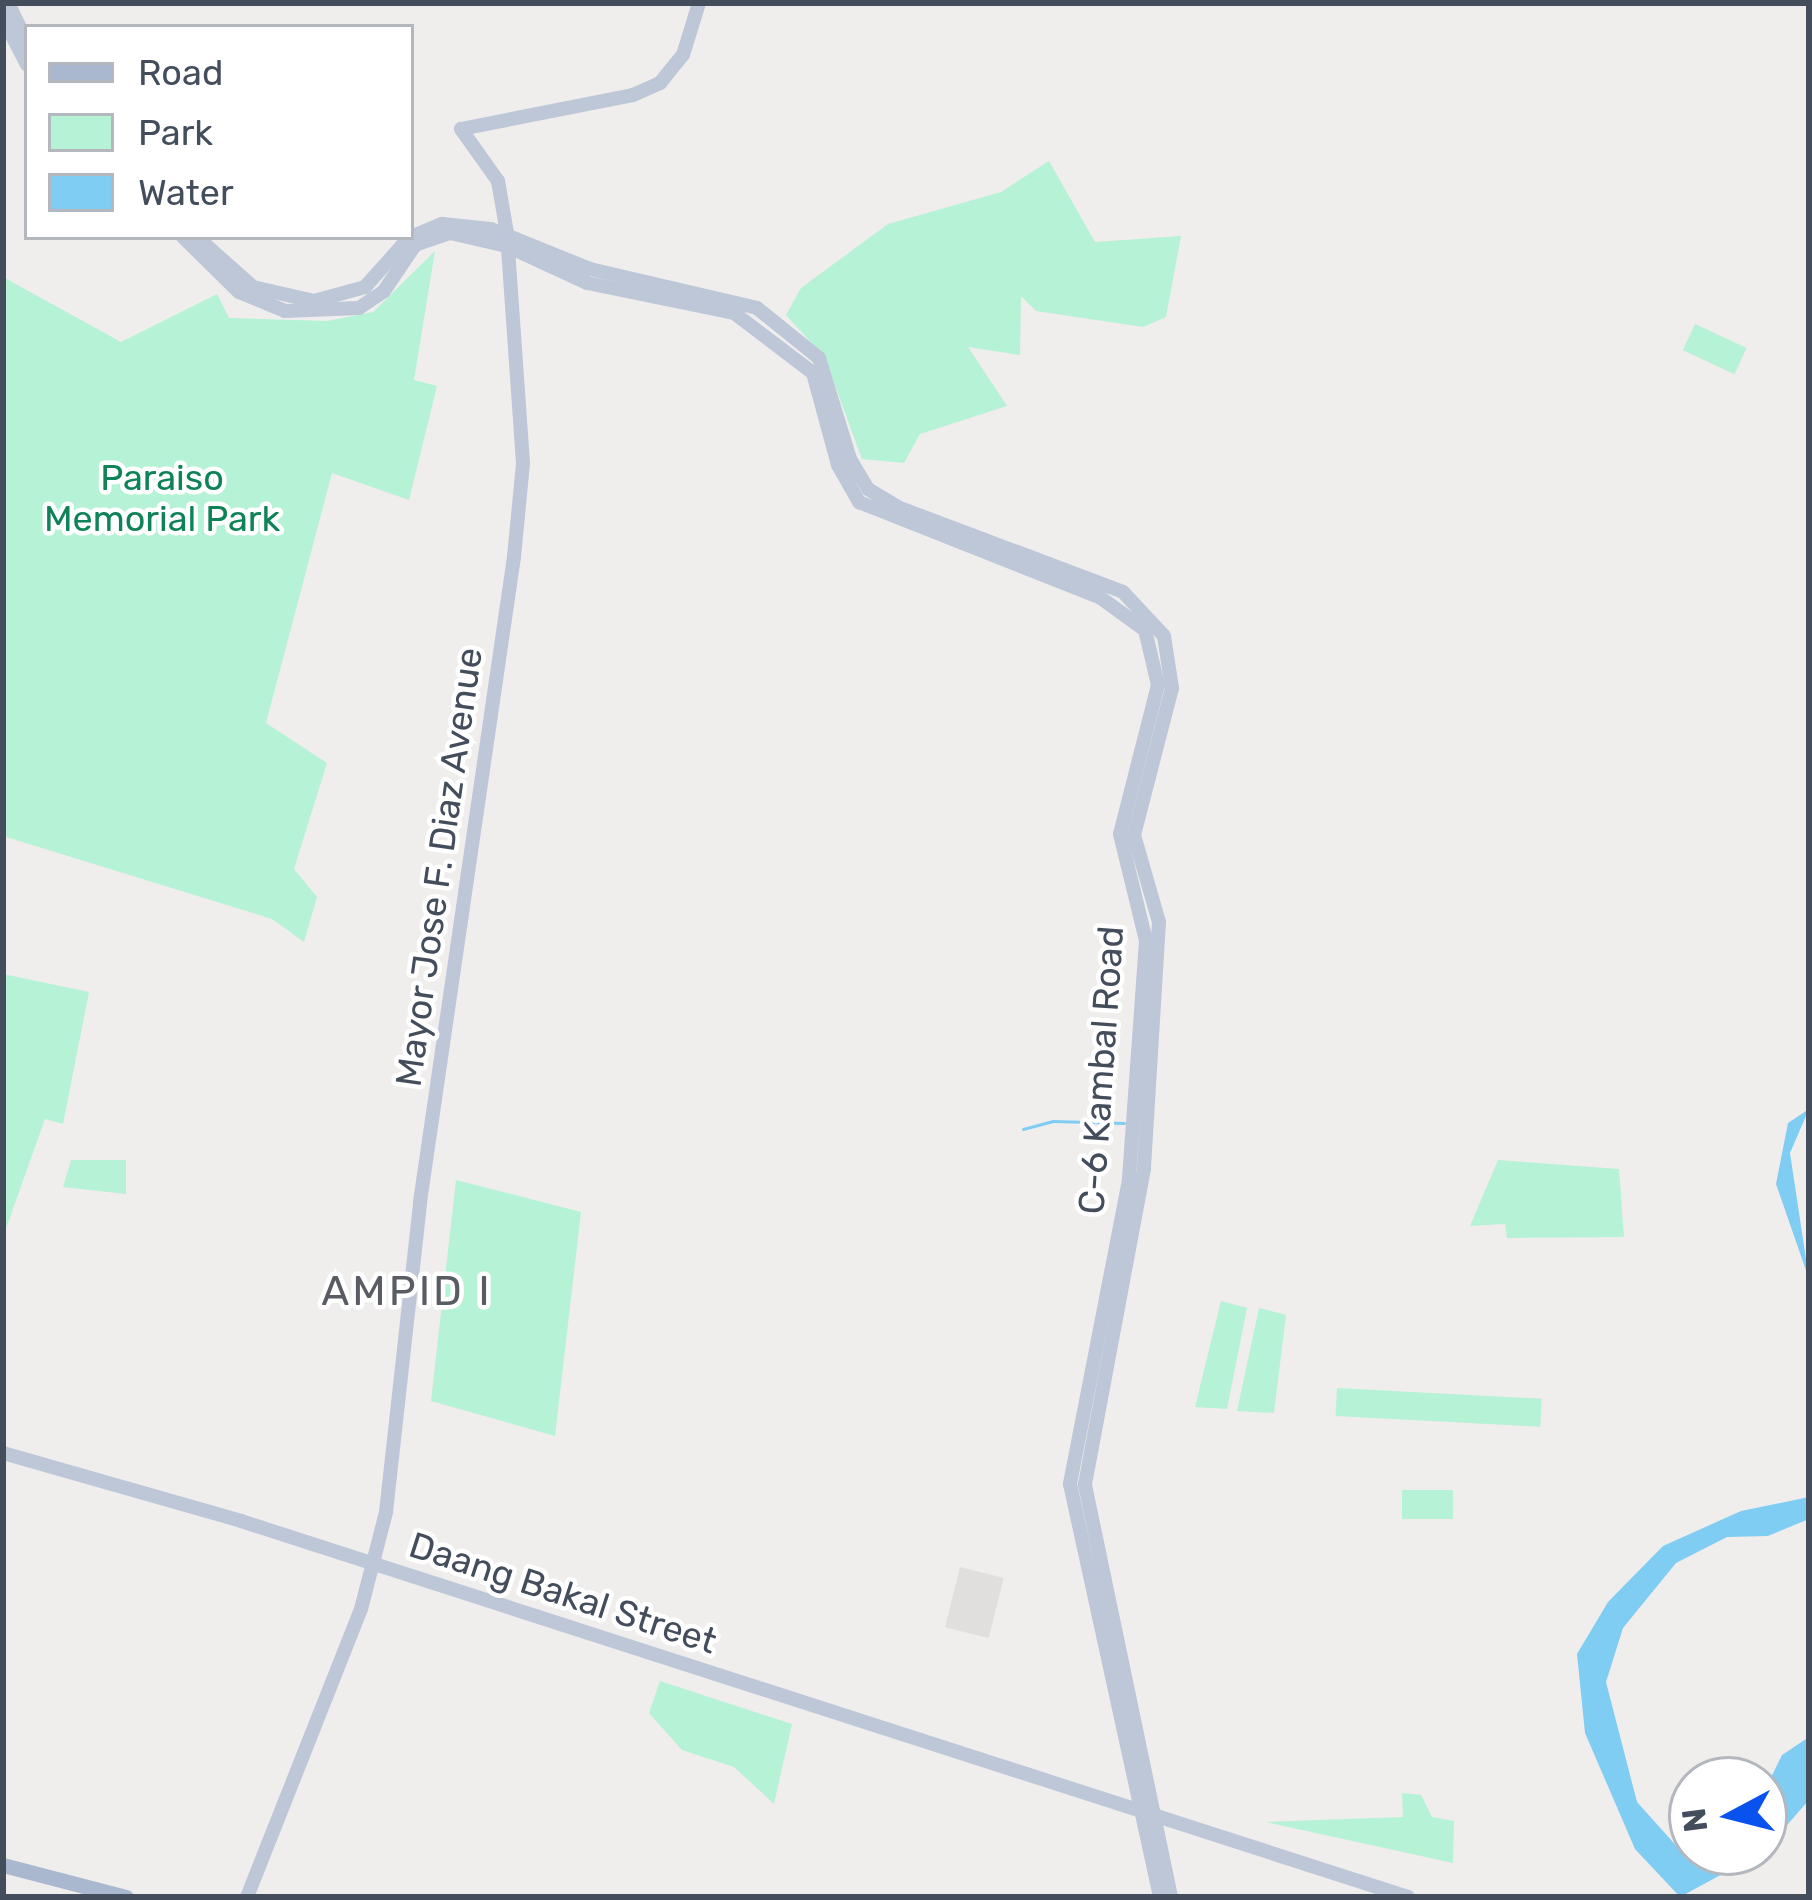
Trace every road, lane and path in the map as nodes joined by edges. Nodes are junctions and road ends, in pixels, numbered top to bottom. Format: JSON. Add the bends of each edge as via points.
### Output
{"nodes":[{"id":1,"x":8,"y":3,"type":"edge"},
{"id":2,"x":699,"y":3,"type":"edge"},
{"id":3,"x":3,"y":19,"type":"edge"},
{"id":4,"x":24,"y":36,"type":"edge"},
{"id":5,"x":24,"y":59,"type":"edge"},
{"id":6,"x":414,"y":236,"type":"edge"},
{"id":7,"x":187,"y":240,"type":"edge"},
{"id":8,"x":200,"y":240,"type":"edge"},
{"id":9,"x":408,"y":240,"type":"edge"},
{"id":10,"x":507,"y":240,"type":"junction"},
{"id":11,"x":3,"y":1453,"type":"edge"},
{"id":12,"x":375,"y":1564,"type":"junction"},
{"id":13,"x":1149,"y":1815,"type":"junction"},
{"id":14,"x":3,"y":1864,"type":"edge"},
{"id":15,"x":126,"y":1897,"type":"edge"},
{"id":16,"x":247,"y":1897,"type":"edge"},
{"id":17,"x":1160,"y":1897,"type":"edge"},
{"id":18,"x":1171,"y":1897,"type":"edge"},
{"id":19,"x":1408,"y":1897,"type":"edge"}],
"edges":[{"from":1,"to":4,"type":"main road"},
{"from":2,"to":10,"type":"main road","name":"Mayor Jose F. Diaz Avenue","via":[[683,55],[660,83],[461,129],[498,181]]},
{"from":3,"to":5,"type":"main road"},
{"from":6,"to":10,"type":"main road","name":"C-6 Kambal Road","via":[[442,224]]},
{"from":7,"to":10,"type":"main road","name":"C-6 Kambal Road","via":[[248,297],[314,314],[373,300],[428,237]]},
{"from":8,"to":9,"type":"main road","name":"C-6 Kambal Road","via":[[253,287],[314,301],[365,287]]},
{"from":10,"to":12,"type":"main road","name":"Mayor Jose F. Diaz Avenue","via":[[521,498]]},
{"from":10,"to":13,"type":"main road","name":"C-6 Kambal Road","via":[[587,283],[726,311],[758,327],[813,373],[838,465],[859,502],[1132,598],[1158,624],[1172,688],[1134,820],[1159,922],[1143,1181],[1085,1467]]},
{"from":11,"to":12,"type":"main road","name":"Daang Bakal Street"},
{"from":12,"to":13,"type":"main road","name":"Daang Bakal Street"},
{"from":12,"to":16,"type":"main road","name":"Mayor Jose F. Diaz Avenue"},
{"from":13,"to":17,"type":"main road","name":"C-6 Kambal Road"},
{"from":13,"to":18,"type":"main road","name":"C-6 Kambal Road"},
{"from":13,"to":19,"type":"main road","name":"Daang Bakal Street"},
{"from":14,"to":15,"type":"main road"}]}
